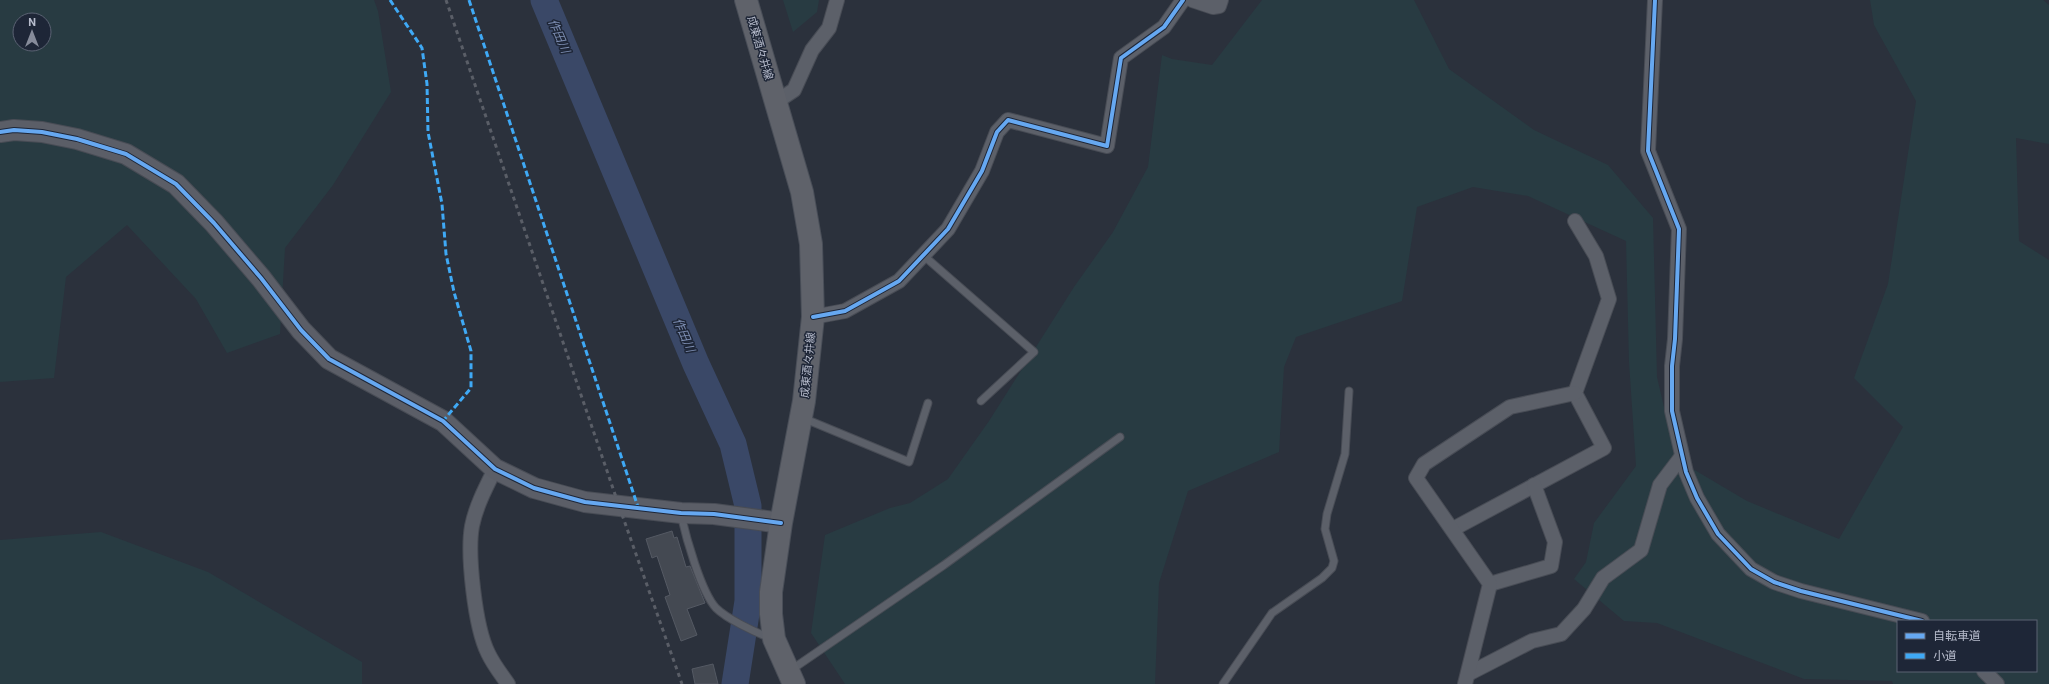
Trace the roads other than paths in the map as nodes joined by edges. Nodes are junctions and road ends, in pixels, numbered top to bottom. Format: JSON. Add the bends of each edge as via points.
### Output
{"nodes":[{"id":1,"x":746,"y":0,"type":"edge"},
{"id":2,"x":837,"y":0,"type":"edge"},
{"id":3,"x":1183,"y":0,"type":"edge"},
{"id":4,"x":1192,"y":0,"type":"edge"},
{"id":5,"x":1221,"y":0,"type":"edge"},
{"id":6,"x":1655,"y":0,"type":"edge"},
{"id":7,"x":776,"y":102,"type":"junction"},
{"id":8,"x":0,"y":132,"type":"edge"},
{"id":9,"x":1575,"y":221,"type":"dead end"},
{"id":10,"x":923,"y":255,"type":"junction"},
{"id":11,"x":813,"y":317,"type":"junction"},
{"id":12,"x":1349,"y":392,"type":"dead end"},
{"id":13,"x":1575,"y":394,"type":"junction"},
{"id":14,"x":981,"y":401,"type":"dead end"},
{"id":15,"x":928,"y":403,"type":"dead end"},
{"id":16,"x":801,"y":417,"type":"junction"},
{"id":17,"x":1120,"y":437,"type":"dead end"},
{"id":18,"x":1682,"y":456,"type":"junction"},
{"id":19,"x":495,"y":469,"type":"junction"},
{"id":20,"x":1534,"y":485,"type":"junction"},
{"id":21,"x":681,"y":513,"type":"junction"},
{"id":22,"x":781,"y":522,"type":"junction"},
{"id":23,"x":1453,"y":529,"type":"junction"},
{"id":24,"x":1490,"y":584,"type":"junction"},
{"id":25,"x":1918,"y":620,"type":"edge"},
{"id":26,"x":774,"y":639,"type":"junction"},
{"id":27,"x":1985,"y":672,"type":"edge"},
{"id":28,"x":791,"y":678,"type":"edge"},
{"id":29,"x":1466,"y":679,"type":"edge"},
{"id":30,"x":508,"y":684,"type":"edge"},
{"id":31,"x":1223,"y":684,"type":"edge"},
{"id":32,"x":1997,"y":684,"type":"edge"}],
"edges":[{"from":1,"to":7,"type":"main road","name":"成東酒々井線"},
{"from":2,"to":7,"type":"street","via":[[829,28],[812,50],[794,90]]},
{"from":3,"to":10,"type":"street","via":[[1164,27],[1121,58],[1107,146],[1008,120],[997,132],[982,171],[948,229]]},
{"from":4,"to":5,"type":"street","via":[[1213,7],[1219,6]]},
{"from":6,"to":18,"type":"street","via":[[1648,151],[1679,229],[1672,411]]},
{"from":7,"to":11,"type":"main road","name":"成東酒々井線","via":[[802,192],[811,244]]},
{"from":8,"to":19,"type":"street","via":[[42,132],[77,139],[126,154],[176,184],[214,223],[301,330],[329,359],[443,421]]},
{"from":9,"to":13,"type":"street","via":[[1596,256],[1609,299]]},
{"from":10,"to":11,"type":"street","via":[[899,280],[845,311]]},
{"from":10,"to":14,"type":"lane","via":[[1034,352]]},
{"from":11,"to":16,"type":"main road","name":"成東酒々井線"},
{"from":12,"to":31,"type":"lane","via":[[1345,454],[1325,529],[1334,561],[1332,568],[1272,613]]},
{"from":13,"to":20,"type":"street","via":[[1604,448]]},
{"from":13,"to":23,"type":"street","via":[[1510,407],[1424,464],[1416,478]]},
{"from":15,"to":16,"type":"lane","via":[[910,462]]},
{"from":16,"to":22,"type":"main road","name":"成東酒々井線"},
{"from":17,"to":28,"type":"lane"},
{"from":18,"to":25,"type":"street","via":[[1686,472],[1707,518],[1733,552],[1751,569],[1774,582],[1801,592]]},
{"from":18,"to":29,"type":"street","via":[[1660,485],[1641,550],[1603,578],[1584,609],[1561,634],[1532,641]]},
{"from":19,"to":21,"type":"street","via":[[534,488],[585,502]]},
{"from":19,"to":30,"type":"street","via":[[472,526],[471,563],[476,618],[488,653]]},
{"from":20,"to":23,"type":"street"},
{"from":20,"to":24,"type":"street","via":[[1555,542],[1551,566]]},
{"from":21,"to":22,"type":"street"},
{"from":21,"to":26,"type":"lane","via":[[688,543],[708,596],[716,608],[754,631]]},
{"from":22,"to":26,"type":"main road","name":"成東酒々井線","via":[[771,592]]},
{"from":23,"to":24,"type":"street"},
{"from":24,"to":29,"type":"street"},
{"from":26,"to":28,"type":"main road","name":"成東酒々井線"},
{"from":27,"to":32,"type":"street"}]}
